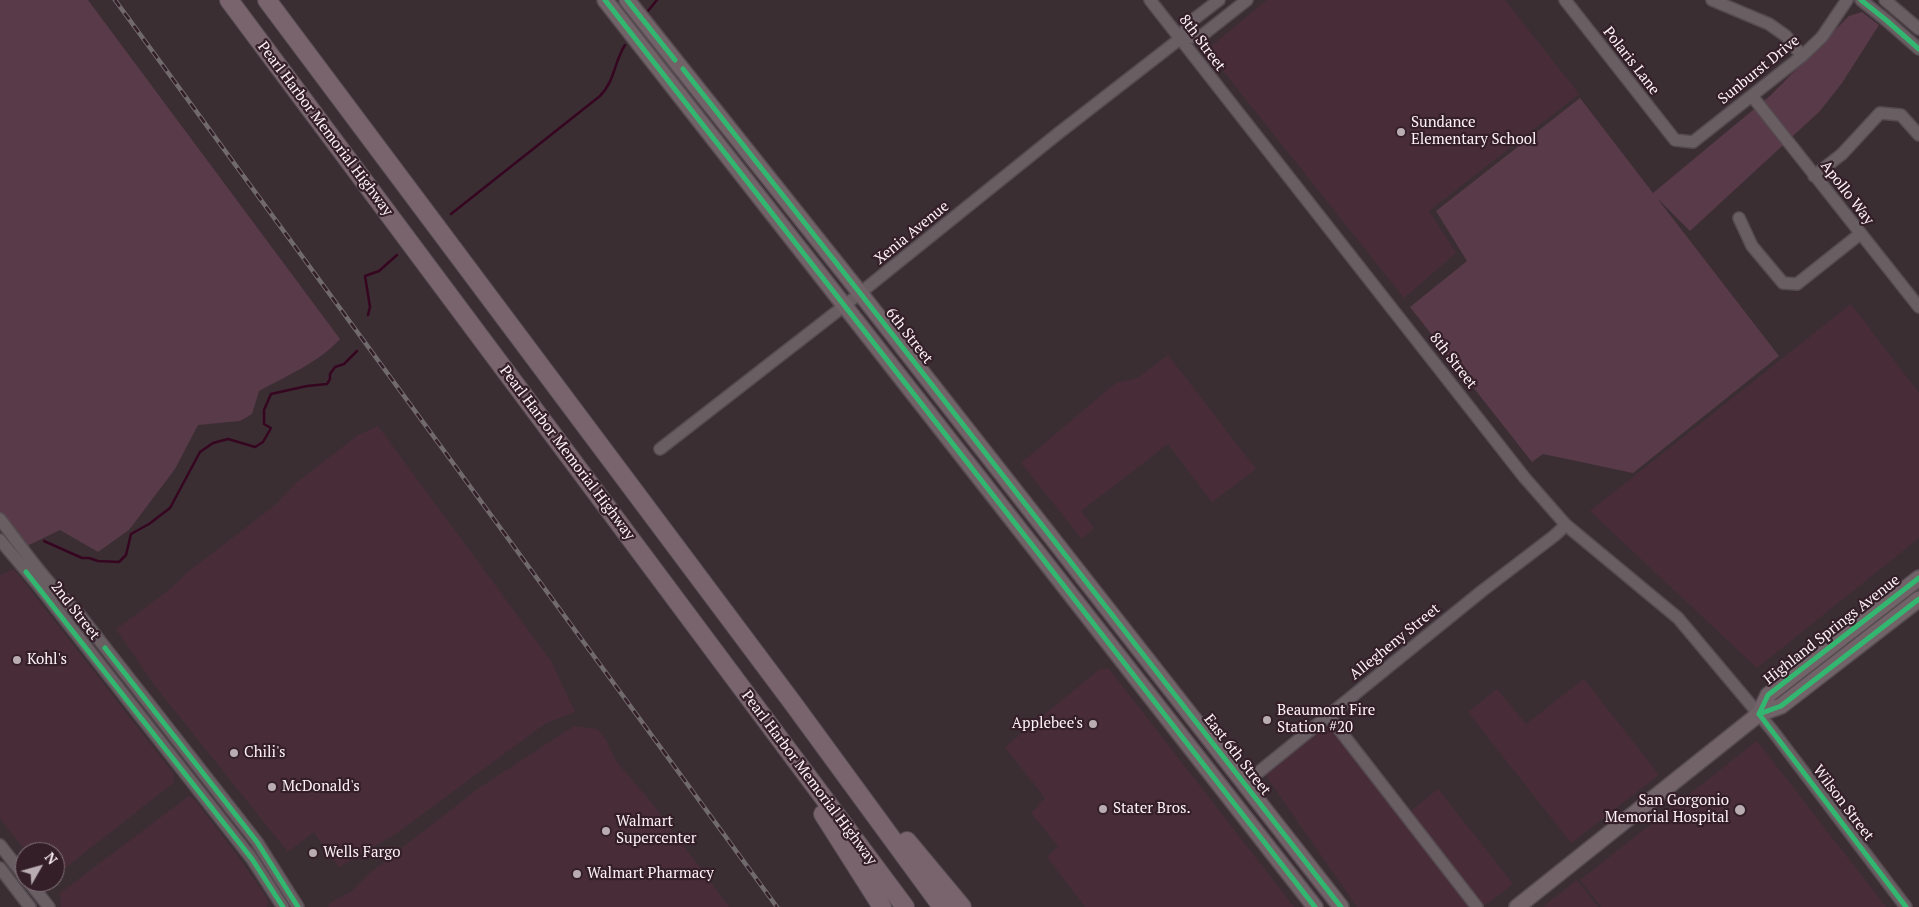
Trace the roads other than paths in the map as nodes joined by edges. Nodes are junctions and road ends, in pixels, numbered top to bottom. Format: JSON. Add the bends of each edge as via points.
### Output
{"nodes":[{"id":1,"x":228,"y":0,"type":"edge"},
{"id":2,"x":268,"y":0,"type":"edge"},
{"id":3,"x":605,"y":0,"type":"edge"},
{"id":4,"x":628,"y":0,"type":"edge"},
{"id":5,"x":1150,"y":0,"type":"edge"},
{"id":6,"x":1219,"y":0,"type":"edge"},
{"id":7,"x":1248,"y":0,"type":"edge"},
{"id":8,"x":1565,"y":0,"type":"edge"},
{"id":9,"x":1712,"y":0,"type":"edge"},
{"id":10,"x":1847,"y":0,"type":"edge"},
{"id":11,"x":1861,"y":0,"type":"edge"},
{"id":12,"x":1885,"y":0,"type":"edge"},
{"id":13,"x":1919,"y":29,"type":"edge"},
{"id":14,"x":1181,"y":38,"type":"junction"},
{"id":15,"x":1919,"y":49,"type":"edge"},
{"id":16,"x":1802,"y":56,"type":"junction"},
{"id":17,"x":1752,"y":96,"type":"junction"},
{"id":18,"x":1919,"y":135,"type":"edge"},
{"id":19,"x":1675,"y":140,"type":"joint"},
{"id":20,"x":1814,"y":176,"type":"junction"},
{"id":21,"x":1739,"y":218,"type":"dead end"},
{"id":22,"x":1860,"y":234,"type":"junction"},
{"id":23,"x":860,"y":293,"type":"junction"},
{"id":24,"x":844,"y":306,"type":"junction"},
{"id":25,"x":1919,"y":307,"type":"edge"},
{"id":26,"x":660,"y":449,"type":"dead end"},
{"id":27,"x":0,"y":519,"type":"edge"},
{"id":28,"x":1566,"y":525,"type":"junction"},
{"id":29,"x":0,"y":540,"type":"edge"},
{"id":30,"x":1919,"y":578,"type":"edge"},
{"id":31,"x":1919,"y":599,"type":"edge"},
{"id":32,"x":1114,"y":619,"type":"joint"},
{"id":33,"x":792,"y":702,"type":"junction"},
{"id":34,"x":1759,"y":714,"type":"junction"},
{"id":35,"x":1328,"y":715,"type":"junction"},
{"id":36,"x":770,"y":726,"type":"junction"},
{"id":37,"x":1244,"y":784,"type":"junction"},
{"id":38,"x":0,"y":845,"type":"edge"},
{"id":39,"x":11,"y":859,"type":"junction"},
{"id":40,"x":15,"y":864,"type":"edge"},
{"id":41,"x":0,"y":868,"type":"edge"},
{"id":42,"x":1302,"y":890,"type":"junction"},
{"id":43,"x":37,"y":892,"type":"edge"},
{"id":44,"x":30,"y":907,"type":"edge"},
{"id":45,"x":49,"y":907,"type":"edge"},
{"id":46,"x":283,"y":907,"type":"edge"},
{"id":47,"x":298,"y":907,"type":"edge"},
{"id":48,"x":882,"y":907,"type":"edge"},
{"id":49,"x":905,"y":907,"type":"edge"},
{"id":50,"x":942,"y":907,"type":"edge"},
{"id":51,"x":962,"y":907,"type":"edge"},
{"id":52,"x":1315,"y":907,"type":"edge"},
{"id":53,"x":1329,"y":907,"type":"edge"},
{"id":54,"x":1341,"y":907,"type":"edge"},
{"id":55,"x":1478,"y":907,"type":"edge"},
{"id":56,"x":1518,"y":907,"type":"edge"},
{"id":57,"x":1906,"y":907,"type":"edge"}],
"edges":[{"from":1,"to":36,"type":"highway","name":"Pearl Harbor Memorial Highway"},
{"from":2,"to":33,"type":"highway","name":"Pearl Harbor Memorial Highway"},
{"from":3,"to":24,"type":"main road"},
{"from":4,"to":23,"type":"main road","name":"6th Street"},
{"from":5,"to":14,"type":"street","name":"8th Street"},
{"from":6,"to":14,"type":"street","name":"Xenia Avenue","via":[[1189,24]]},
{"from":7,"to":14,"type":"street","name":"Xenia Avenue","via":[[1200,37]]},
{"from":8,"to":19,"type":"street","name":"Polaris Lane"},
{"from":9,"to":16,"type":"street","via":[[1769,24],[1786,36]]},
{"from":10,"to":16,"type":"street","name":"Sunburst Drive","via":[[1822,38]]},
{"from":11,"to":15,"type":"street"},
{"from":12,"to":13,"type":"street"},
{"from":14,"to":23,"type":"street","name":"Xenia Avenue"},
{"from":14,"to":28,"type":"street","name":"8th Street","via":[[1524,477]]},
{"from":16,"to":17,"type":"street","name":"Sunburst Drive"},
{"from":17,"to":19,"type":"street","name":"Sunburst Drive","via":[[1693,142]]},
{"from":17,"to":20,"type":"street","name":"Apollo Way"},
{"from":18,"to":20,"type":"street","via":[[1901,116],[1880,113],[1842,154]]},
{"from":20,"to":22,"type":"street","name":"Apollo Way"},
{"from":21,"to":22,"type":"street","via":[[1752,246],[1783,284],[1797,284]]},
{"from":22,"to":25,"type":"street","name":"Apollo Way"},
{"from":23,"to":24,"type":"street","name":"Xenia Avenue"},
{"from":23,"to":32,"type":"main road","name":"6th Street"},
{"from":24,"to":26,"type":"street","name":"Xenia Avenue"},
{"from":24,"to":42,"type":"main road"},
{"from":27,"to":47,"type":"street","name":"2nd Street","via":[[63,599],[79,614],[257,842]]},
{"from":28,"to":34,"type":"street","name":"8th Street","via":[[1678,618]]},
{"from":28,"to":35,"type":"street","name":"Allegheny Street"},
{"from":29,"to":46,"type":"street","name":"2nd Street","via":[[252,860]]},
{"from":30,"to":34,"type":"main road","name":"Highland Springs Avenue","via":[[1768,695]]},
{"from":31,"to":34,"type":"main road","name":"Highland Springs Avenue","via":[[1781,706]]},
{"from":32,"to":37,"type":"main road","name":"East 6th Street"},
{"from":33,"to":50,"type":"highway","name":"Pearl Harbor Memorial Highway"},
{"from":33,"to":51,"type":"highway"},
{"from":34,"to":56,"type":"main road","name":"Highland Springs Avenue"},
{"from":34,"to":57,"type":"street","name":"Wilson Street"},
{"from":35,"to":37,"type":"street","name":"Allegheny Street"},
{"from":35,"to":55,"type":"street"},
{"from":36,"to":48,"type":"highway"},
{"from":36,"to":49,"type":"highway","name":"Pearl Harbor Memorial Highway"},
{"from":37,"to":54,"type":"main road","name":"East 6th Street"},
{"from":38,"to":39,"type":"street"},
{"from":39,"to":40,"type":"street"},
{"from":39,"to":41,"type":"street"},
{"from":41,"to":44,"type":"street"},
{"from":42,"to":52,"type":"main road"},
{"from":42,"to":53,"type":"main road","via":[[1312,885]]},
{"from":43,"to":45,"type":"street"}]}
